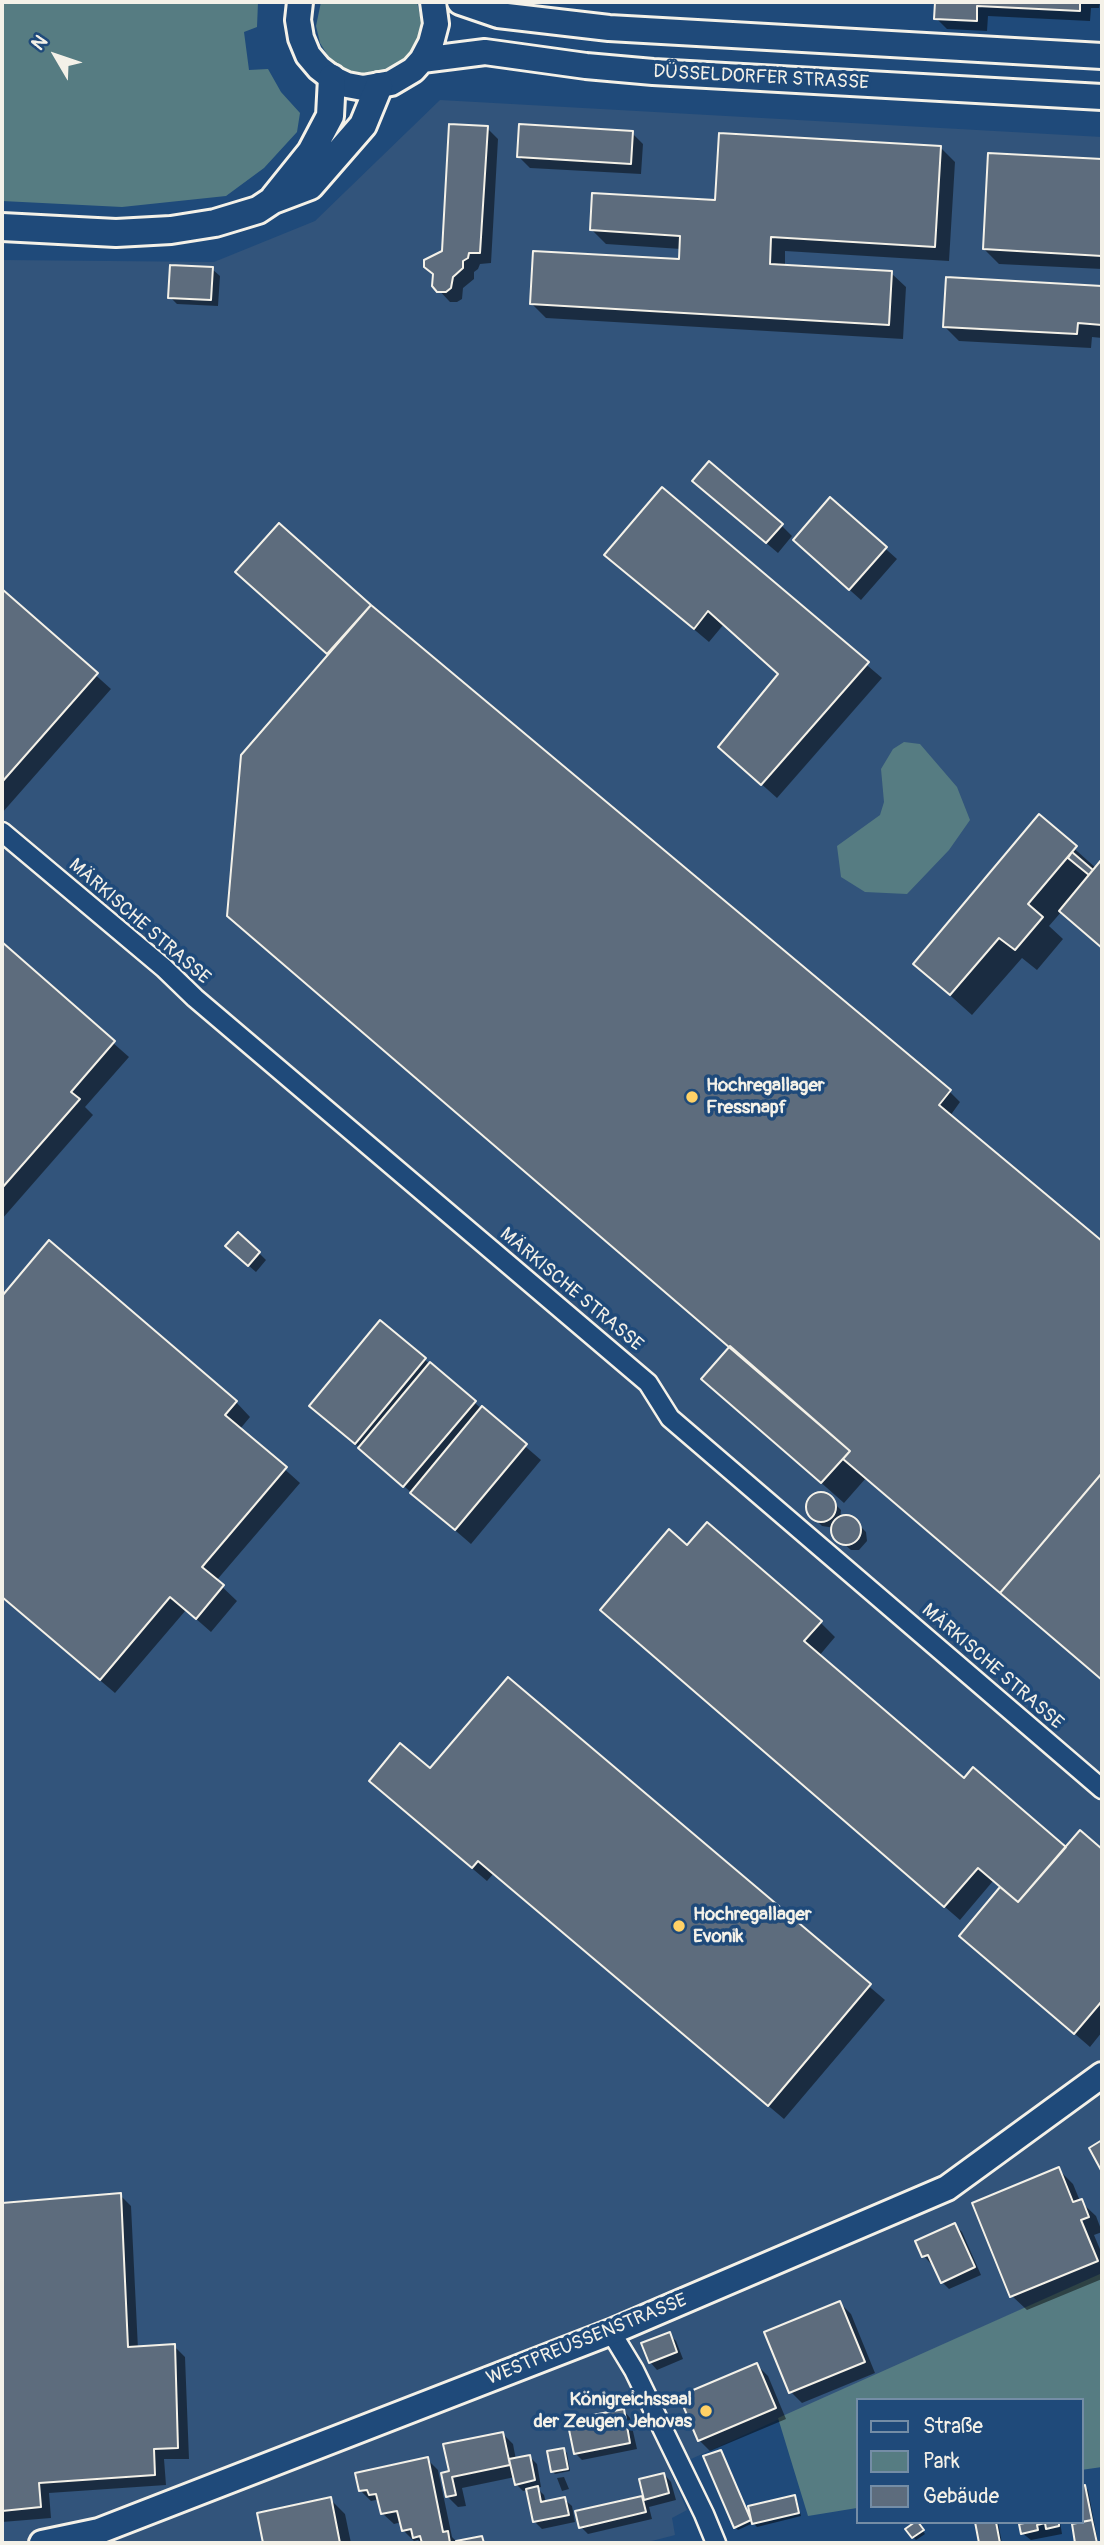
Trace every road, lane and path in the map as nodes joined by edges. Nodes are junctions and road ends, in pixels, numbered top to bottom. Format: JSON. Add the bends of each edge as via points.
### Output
{"nodes":[{"id":1,"x":300,"y":2,"type":"edge"},
{"id":2,"x":433,"y":2,"type":"edge"},
{"id":3,"x":460,"y":2,"type":"edge"},
{"id":4,"x":1102,"y":56,"type":"edge"},
{"id":5,"x":422,"y":60,"type":"junction"},
{"id":6,"x":332,"y":78,"type":"junction"},
{"id":7,"x":379,"y":86,"type":"junction"},
{"id":8,"x":1102,"y":97,"type":"edge"},
{"id":9,"x":273,"y":200,"type":"junction"},
{"id":10,"x":2,"y":227,"type":"edge"},
{"id":11,"x":2,"y":832,"type":"edge"},
{"id":12,"x":1102,"y":1789,"type":"edge"},
{"id":13,"x":1102,"y":2075,"type":"edge"},
{"id":14,"x":611,"y":2332,"type":"junction"},
{"id":15,"x":42,"y":2543,"type":"edge"},
{"id":16,"x":716,"y":2543,"type":"edge"}],
"edges":[{"from":1,"to":6,"type":"main road","via":[[300,38],[318,68]]},
{"from":2,"to":5,"type":"main road","via":[[436,24]]},
{"from":3,"to":4,"type":"main road","via":[[498,15],[609,28]]},
{"from":5,"to":7,"type":"main road","via":[[403,77]]},
{"from":5,"to":8,"type":"main road","name":"DÜSSELDORFER STRASSE","via":[[485,52],[653,72]]},
{"from":6,"to":7,"type":"main road","via":[[355,86]]},
{"from":6,"to":9,"type":"main road","via":[[330,116],[311,152]]},
{"from":7,"to":9,"type":"main road","via":[[363,125],[310,186]]},
{"from":9,"to":10,"type":"main road","via":[[236,218],[172,230],[116,233]]},
{"from":11,"to":12,"type":"street","name":"MÄRKISCHE STRASSE","via":[[648,1382],[670,1418]]},
{"from":13,"to":14,"type":"main road","name":"WESTPREUSSENSTRASSE","via":[[947,2188]]},
{"from":14,"to":15,"type":"main road","name":"WESTPREUSSENSTRASSE","via":[[99,2531]]},
{"from":14,"to":16,"type":"street","via":[[634,2370]]}]}
